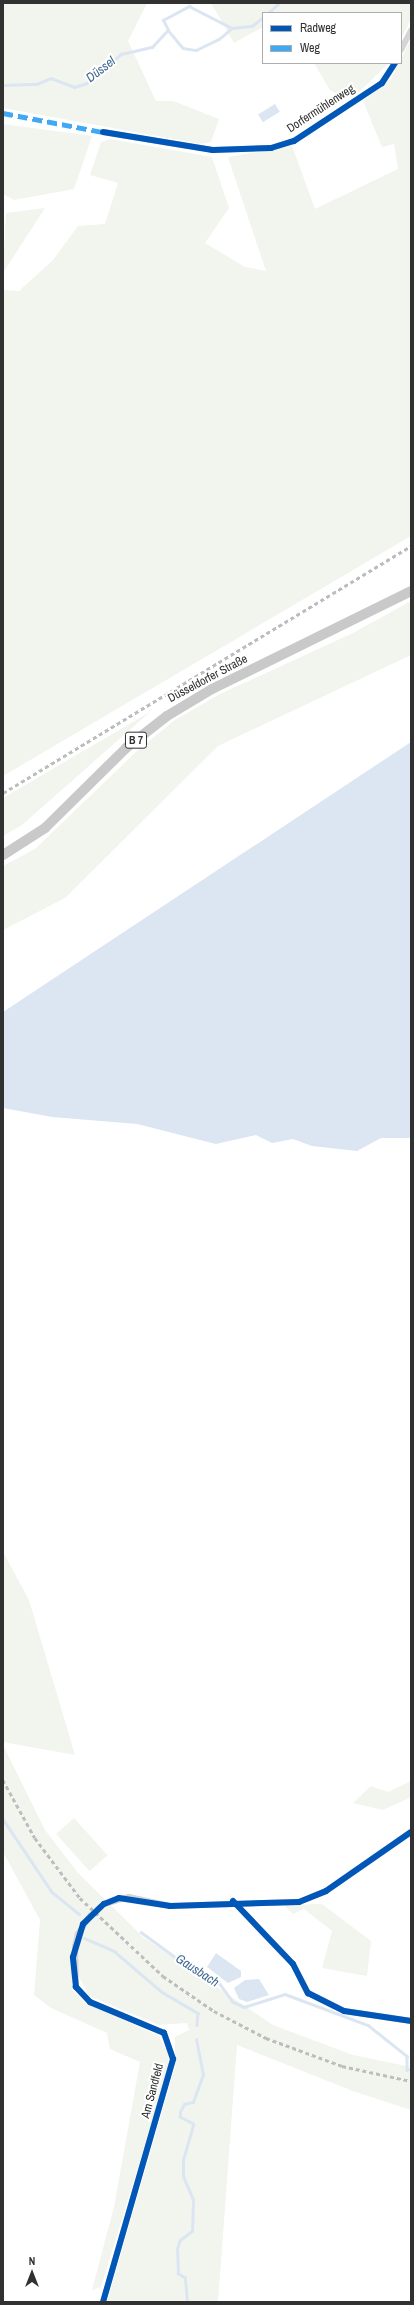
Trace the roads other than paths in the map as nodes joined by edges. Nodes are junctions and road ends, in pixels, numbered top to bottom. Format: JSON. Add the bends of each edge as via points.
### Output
{"nodes":[{"id":1,"x":411,"y":30,"type":"edge"},
{"id":2,"x":402,"y":48,"type":"edge"},
{"id":3,"x":394,"y":64,"type":"edge"},
{"id":4,"x":102,"y":132,"type":"dead end"},
{"id":5,"x":411,"y":591,"type":"edge"},
{"id":6,"x":3,"y":855,"type":"edge"},
{"id":7,"x":411,"y":1832,"type":"edge"},
{"id":8,"x":233,"y":1902,"type":"junction"},
{"id":9,"x":104,"y":1904,"type":"tunnel mouth"},
{"id":10,"x":90,"y":1916,"type":"tunnel mouth"},
{"id":11,"x":411,"y":2021,"type":"edge"},
{"id":12,"x":103,"y":2302,"type":"edge"}],
"edges":[{"from":1,"to":2,"type":"street"},
{"from":3,"to":4,"type":"street","name":"Dorfermühlenweg","via":[[382,83],[294,141],[271,148],[213,150]]},
{"from":5,"to":6,"type":"main road","name":"Düsseldorfer Straße","number":"B 7","via":[[212,689],[167,716],[126,748],[45,828]]},
{"from":7,"to":8,"type":"street","via":[[326,1891],[299,1902]]},
{"from":8,"to":9,"type":"street","via":[[170,1906],[129,1897]]},
{"from":8,"to":11,"type":"street","via":[[293,1964],[308,1993],[344,2011]]},
{"from":10,"to":12,"type":"street","name":"Am Sandfeld","via":[[78,1934],[75,1946],[76,1987],[90,2002],[164,2033],[173,2059]]}]}
